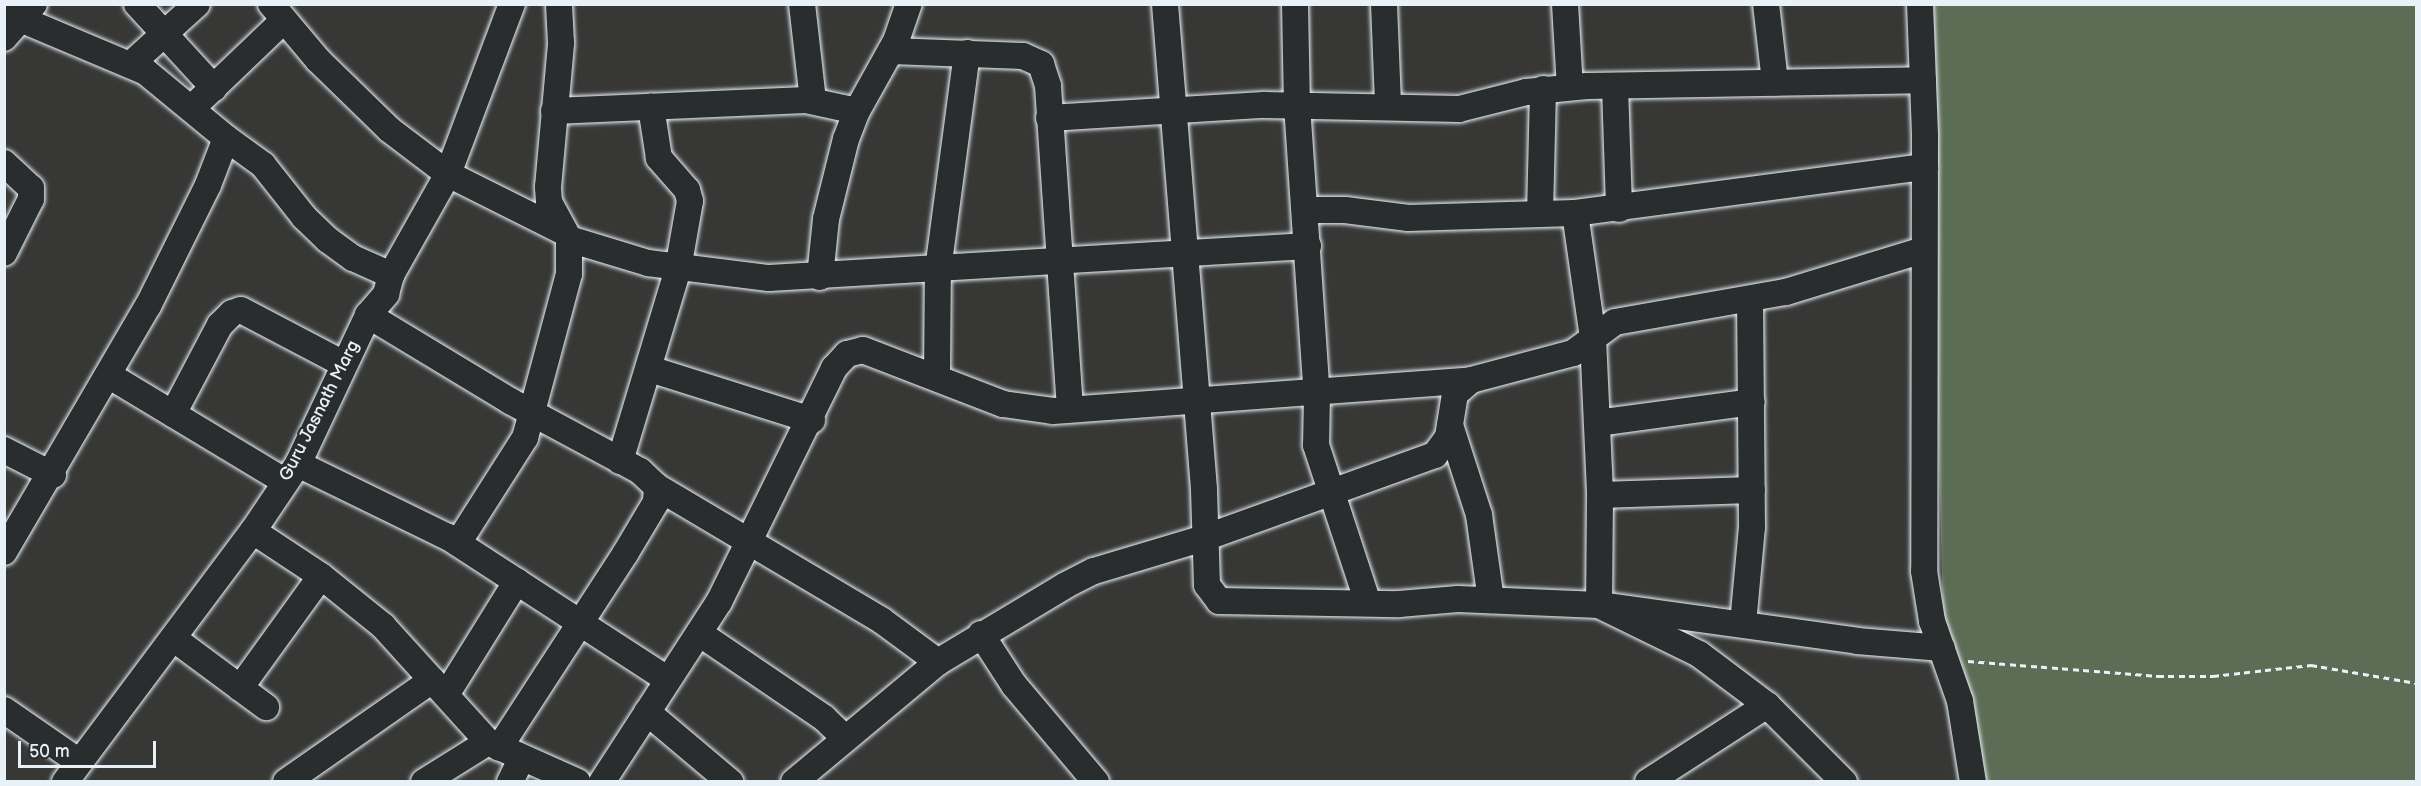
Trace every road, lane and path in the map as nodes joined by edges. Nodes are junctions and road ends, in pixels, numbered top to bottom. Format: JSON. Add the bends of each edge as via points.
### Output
{"nodes":[{"id":1,"x":137,"y":4,"type":"edge"},
{"id":2,"x":197,"y":4,"type":"edge"},
{"id":3,"x":512,"y":4,"type":"edge"},
{"id":4,"x":559,"y":4,"type":"edge"},
{"id":5,"x":802,"y":4,"type":"edge"},
{"id":6,"x":909,"y":4,"type":"edge"},
{"id":7,"x":1165,"y":4,"type":"edge"},
{"id":8,"x":1294,"y":4,"type":"edge"},
{"id":9,"x":1384,"y":4,"type":"edge"},
{"id":10,"x":1565,"y":4,"type":"edge"},
{"id":11,"x":1766,"y":4,"type":"edge"},
{"id":12,"x":1920,"y":4,"type":"edge"},
{"id":13,"x":278,"y":12,"type":"edge"},
{"id":14,"x":16,"y":16,"type":"edge"},
{"id":15,"x":165,"y":35,"type":"junction"},
{"id":16,"x":891,"y":51,"type":"junction"},
{"id":17,"x":967,"y":53,"type":"junction"},
{"id":18,"x":131,"y":64,"type":"junction"},
{"id":19,"x":1923,"y":80,"type":"junction"},
{"id":20,"x":1775,"y":82,"type":"junction"},
{"id":21,"x":1616,"y":86,"type":"junction"},
{"id":22,"x":1570,"y":87,"type":"junction"},
{"id":23,"x":214,"y":88,"type":"junction"},
{"id":24,"x":1543,"y":89,"type":"junction"},
{"id":25,"x":813,"y":100,"type":"junction"},
{"id":26,"x":1297,"y":105,"type":"junction"},
{"id":27,"x":1388,"y":105,"type":"junction"},
{"id":28,"x":193,"y":107,"type":"junction"},
{"id":29,"x":651,"y":107,"type":"junction"},
{"id":30,"x":554,"y":111,"type":"junction"},
{"id":31,"x":857,"y":111,"type":"junction"},
{"id":32,"x":1172,"y":113,"type":"junction"},
{"id":33,"x":1049,"y":118,"type":"junction"},
{"id":34,"x":226,"y":138,"type":"junction"},
{"id":35,"x":4,"y":163,"type":"edge"},
{"id":36,"x":1925,"y":167,"type":"junction"},
{"id":37,"x":448,"y":174,"type":"junction"},
{"id":38,"x":1619,"y":208,"type":"junction"},
{"id":39,"x":1305,"y":210,"type":"junction"},
{"id":40,"x":1575,"y":213,"type":"junction"},
{"id":41,"x":1540,"y":214,"type":"junction"},
{"id":42,"x":566,"y":236,"type":"junction"},
{"id":43,"x":1308,"y":246,"type":"junction"},
{"id":44,"x":1923,"y":250,"type":"junction"},
{"id":45,"x":4,"y":253,"type":"edge"},
{"id":46,"x":1183,"y":256,"type":"junction"},
{"id":47,"x":1058,"y":263,"type":"junction"},
{"id":48,"x":678,"y":269,"type":"junction"},
{"id":49,"x":938,"y":270,"type":"junction"},
{"id":50,"x":391,"y":275,"type":"junction"},
{"id":51,"x":820,"y":277,"type":"junction"},
{"id":52,"x":1750,"y":300,"type":"junction"},
{"id":53,"x":368,"y":315,"type":"junction"},
{"id":54,"x":1593,"y":338,"type":"junction"},
{"id":55,"x":344,"y":364,"type":"junction"},
{"id":56,"x":650,"y":369,"type":"junction"},
{"id":57,"x":110,"y":376,"type":"junction"},
{"id":58,"x":937,"y":376,"type":"junction"},
{"id":59,"x":1471,"y":380,"type":"junction"},
{"id":60,"x":1317,"y":394,"type":"junction"},
{"id":61,"x":1196,"y":400,"type":"junction"},
{"id":62,"x":1752,"y":402,"type":"junction"},
{"id":63,"x":1070,"y":409,"type":"junction"},
{"id":64,"x":533,"y":413,"type":"junction"},
{"id":65,"x":173,"y":414,"type":"junction"},
{"id":66,"x":812,"y":420,"type":"junction"},
{"id":67,"x":1597,"y":423,"type":"junction"},
{"id":68,"x":1450,"y":425,"type":"junction"},
{"id":69,"x":4,"y":450,"type":"edge"},
{"id":70,"x":620,"y":461,"type":"junction"},
{"id":71,"x":292,"y":473,"type":"junction"},
{"id":72,"x":52,"y":475,"type":"junction"},
{"id":73,"x":657,"y":487,"type":"junction"},
{"id":74,"x":1331,"y":489,"type":"junction"},
{"id":75,"x":1752,"y":490,"type":"junction"},
{"id":76,"x":1600,"y":495,"type":"junction"},
{"id":77,"x":253,"y":531,"type":"junction"},
{"id":78,"x":1207,"y":537,"type":"junction"},
{"id":79,"x":752,"y":540,"type":"junction"},
{"id":80,"x":458,"y":543,"type":"junction"},
{"id":81,"x":4,"y":552,"type":"edge"},
{"id":82,"x":321,"y":576,"type":"junction"},
{"id":83,"x":517,"y":581,"type":"junction"},
{"id":84,"x":1491,"y":600,"type":"junction"},
{"id":85,"x":1368,"y":603,"type":"junction"},
{"id":86,"x":1599,"y":605,"type":"junction"},
{"id":87,"x":580,"y":622,"type":"junction"},
{"id":88,"x":1743,"y":624,"type":"junction"},
{"id":89,"x":699,"y":633,"type":"junction"},
{"id":90,"x":981,"y":634,"type":"junction"},
{"id":91,"x":173,"y":638,"type":"junction"},
{"id":92,"x":1943,"y":653,"type":"junction"},
{"id":93,"x":938,"y":662,"type":"junction"},
{"id":94,"x":668,"y":680,"type":"junction"},
{"id":95,"x":2416,"y":683,"type":"edge"},
{"id":96,"x":439,"y":687,"type":"junction"},
{"id":97,"x":240,"y":688,"type":"junction"},
{"id":98,"x":1767,"y":705,"type":"junction"},
{"id":99,"x":266,"y":707,"type":"dead end"},
{"id":100,"x":647,"y":712,"type":"junction"},
{"id":101,"x":6,"y":713,"type":"edge"},
{"id":102,"x":845,"y":738,"type":"junction"},
{"id":103,"x":505,"y":758,"type":"edge"},
{"id":104,"x":69,"y":776,"type":"edge"},
{"id":105,"x":286,"y":782,"type":"edge"},
{"id":106,"x":424,"y":782,"type":"edge"},
{"id":107,"x":578,"y":782,"type":"edge"},
{"id":108,"x":602,"y":782,"type":"edge"},
{"id":109,"x":730,"y":782,"type":"edge"},
{"id":110,"x":795,"y":782,"type":"edge"},
{"id":111,"x":1096,"y":782,"type":"edge"},
{"id":112,"x":1648,"y":782,"type":"edge"},
{"id":113,"x":1844,"y":782,"type":"edge"},
{"id":114,"x":1973,"y":782,"type":"edge"}],
"edges":[{"from":1,"to":15,"type":"street"},
{"from":2,"to":15,"type":"street"},
{"from":3,"to":37,"type":"street","name":"Guru Jasnath Marg"},
{"from":4,"to":30,"type":"street","via":[[561,43]]},
{"from":5,"to":25,"type":"street"},
{"from":6,"to":16,"type":"street"},
{"from":7,"to":32,"type":"street"},
{"from":8,"to":26,"type":"street"},
{"from":9,"to":27,"type":"street"},
{"from":10,"to":22,"type":"street"},
{"from":11,"to":20,"type":"street"},
{"from":12,"to":19,"type":"street"},
{"from":13,"to":23,"type":"street"},
{"from":13,"to":37,"type":"street","via":[[368,111]]},
{"from":14,"to":18,"type":"street"},
{"from":15,"to":18,"type":"street"},
{"from":15,"to":23,"type":"street"},
{"from":16,"to":17,"type":"street"},
{"from":16,"to":31,"type":"street"},
{"from":17,"to":33,"type":"street","via":[[1033,58],[1046,76]]},
{"from":17,"to":49,"type":"street"},
{"from":18,"to":28,"type":"street","via":[[164,83]]},
{"from":19,"to":20,"type":"street"},
{"from":19,"to":36,"type":"street"},
{"from":20,"to":21,"type":"street"},
{"from":21,"to":22,"type":"street"},
{"from":21,"to":38,"type":"street"},
{"from":22,"to":24,"type":"street"},
{"from":23,"to":28,"type":"street"},
{"from":24,"to":27,"type":"street","via":[[1459,109]]},
{"from":24,"to":41,"type":"street"},
{"from":25,"to":29,"type":"street"},
{"from":25,"to":31,"type":"street"},
{"from":26,"to":27,"type":"street"},
{"from":26,"to":32,"type":"street"},
{"from":26,"to":39,"type":"street"},
{"from":28,"to":34,"type":"street"},
{"from":29,"to":30,"type":"street"},
{"from":29,"to":48,"type":"street","via":[[659,158],[687,190],[690,201]]},
{"from":30,"to":42,"type":"street","via":[[549,202]]},
{"from":31,"to":51,"type":"street","via":[[837,170]]},
{"from":32,"to":33,"type":"street"},
{"from":32,"to":46,"type":"street"},
{"from":33,"to":47,"type":"street"},
{"from":34,"to":50,"type":"street","via":[[263,165],[304,217],[328,240],[353,258]]},
{"from":34,"to":57,"type":"street","via":[[208,185]]},
{"from":35,"to":45,"type":"street","via":[[31,188],[31,199]]},
{"from":36,"to":38,"type":"street"},
{"from":36,"to":44,"type":"street"},
{"from":37,"to":42,"type":"street"},
{"from":37,"to":50,"type":"street","name":"Guru Jasnath Marg"},
{"from":38,"to":40,"type":"street"},
{"from":39,"to":41,"type":"street","via":[[1344,210],[1408,218]]},
{"from":39,"to":43,"type":"street"},
{"from":40,"to":41,"type":"street"},
{"from":40,"to":54,"type":"street"},
{"from":42,"to":48,"type":"street","via":[[625,259]]},
{"from":42,"to":64,"type":"street","via":[[569,274]]},
{"from":43,"to":46,"type":"street"},
{"from":43,"to":60,"type":"street"},
{"from":44,"to":52,"type":"street"},
{"from":44,"to":92,"type":"street","via":[[1924,571],[1932,621]]},
{"from":46,"to":47,"type":"street"},
{"from":46,"to":61,"type":"street"},
{"from":47,"to":49,"type":"street"},
{"from":47,"to":63,"type":"street"},
{"from":48,"to":51,"type":"street","via":[[753,278]]},
{"from":48,"to":56,"type":"street"},
{"from":49,"to":51,"type":"street"},
{"from":49,"to":58,"type":"street"},
{"from":50,"to":53,"type":"street","name":"Guru Jasnath Marg","via":[[386,294]]},
{"from":52,"to":54,"type":"street","via":[[1629,318],[1608,325]]},
{"from":52,"to":62,"type":"street"},
{"from":53,"to":55,"type":"street","name":"Guru Jasnath Marg"},
{"from":53,"to":64,"type":"street"},
{"from":54,"to":59,"type":"street","via":[[1573,353]]},
{"from":54,"to":67,"type":"street"},
{"from":55,"to":65,"type":"street","via":[[241,310],[220,325]]},
{"from":55,"to":71,"type":"street","name":"Guru Jasnath Marg"},
{"from":56,"to":66,"type":"street"},
{"from":56,"to":70,"type":"street"},
{"from":57,"to":65,"type":"street"},
{"from":57,"to":72,"type":"street"},
{"from":58,"to":63,"type":"street","via":[[1003,404]]},
{"from":58,"to":66,"type":"street","via":[[863,350],[847,354],[834,369]]},
{"from":59,"to":60,"type":"street"},
{"from":59,"to":68,"type":"street","via":[[1455,394]]},
{"from":60,"to":61,"type":"street"},
{"from":60,"to":74,"type":"street","via":[[1316,445]]},
{"from":61,"to":63,"type":"street"},
{"from":61,"to":78,"type":"street"},
{"from":62,"to":67,"type":"street"},
{"from":62,"to":75,"type":"street"},
{"from":64,"to":70,"type":"street"},
{"from":64,"to":80,"type":"street","via":[[512,464]]},
{"from":65,"to":71,"type":"street"},
{"from":66,"to":79,"type":"street"},
{"from":67,"to":76,"type":"street"},
{"from":68,"to":74,"type":"street","via":[[1448,437],[1435,455]]},
{"from":68,"to":84,"type":"street","via":[[1479,515]]},
{"from":69,"to":72,"type":"street"},
{"from":70,"to":73,"type":"street","via":[[640,471]]},
{"from":71,"to":77,"type":"street","name":"Guru Jasnath Marg"},
{"from":71,"to":80,"type":"street","via":[[386,504]]},
{"from":72,"to":81,"type":"street"},
{"from":73,"to":79,"type":"street"},
{"from":73,"to":87,"type":"street","via":[[652,508]]},
{"from":74,"to":78,"type":"street"},
{"from":74,"to":85,"type":"street"},
{"from":75,"to":76,"type":"street"},
{"from":75,"to":88,"type":"street"},
{"from":76,"to":86,"type":"street"},
{"from":77,"to":82,"type":"street"},
{"from":77,"to":91,"type":"street","name":"Guru Jasnath Marg"},
{"from":78,"to":85,"type":"street","via":[[1207,585],[1219,601]]},
{"from":78,"to":90,"type":"street","via":[[1094,571]]},
{"from":79,"to":89,"type":"street"},
{"from":79,"to":93,"type":"street","via":[[881,620]]},
{"from":80,"to":83,"type":"street"},
{"from":82,"to":96,"type":"street","via":[[384,626]]},
{"from":82,"to":97,"type":"street"},
{"from":83,"to":87,"type":"street"},
{"from":83,"to":96,"type":"street"},
{"from":84,"to":85,"type":"street"},
{"from":84,"to":86,"type":"street"},
{"from":86,"to":88,"type":"street"},
{"from":86,"to":98,"type":"street","via":[[1699,654]]},
{"from":87,"to":94,"type":"street"},
{"from":87,"to":103,"type":"street"},
{"from":88,"to":92,"type":"street"},
{"from":89,"to":94,"type":"street"},
{"from":89,"to":102,"type":"street","via":[[824,718]]},
{"from":90,"to":93,"type":"street"},
{"from":90,"to":111,"type":"street","via":[[1014,685]]},
{"from":91,"to":97,"type":"street"},
{"from":91,"to":104,"type":"street","name":"Guru Jasnath Marg"},
{"from":92,"to":95,"type":"path","via":[[2158,676],[2212,676],[2311,665]]},
{"from":92,"to":114,"type":"street","via":[[1960,701]]},
{"from":93,"to":102,"type":"street"},
{"from":94,"to":100,"type":"street"},
{"from":96,"to":103,"type":"street"},
{"from":96,"to":105,"type":"street"},
{"from":97,"to":99,"type":"street"},
{"from":98,"to":112,"type":"street"},
{"from":98,"to":113,"type":"street"},
{"from":100,"to":108,"type":"street"},
{"from":100,"to":109,"type":"street"},
{"from":101,"to":104,"type":"street"},
{"from":102,"to":110,"type":"street"},
{"from":103,"to":106,"type":"street"},
{"from":103,"to":107,"type":"street"}]}
